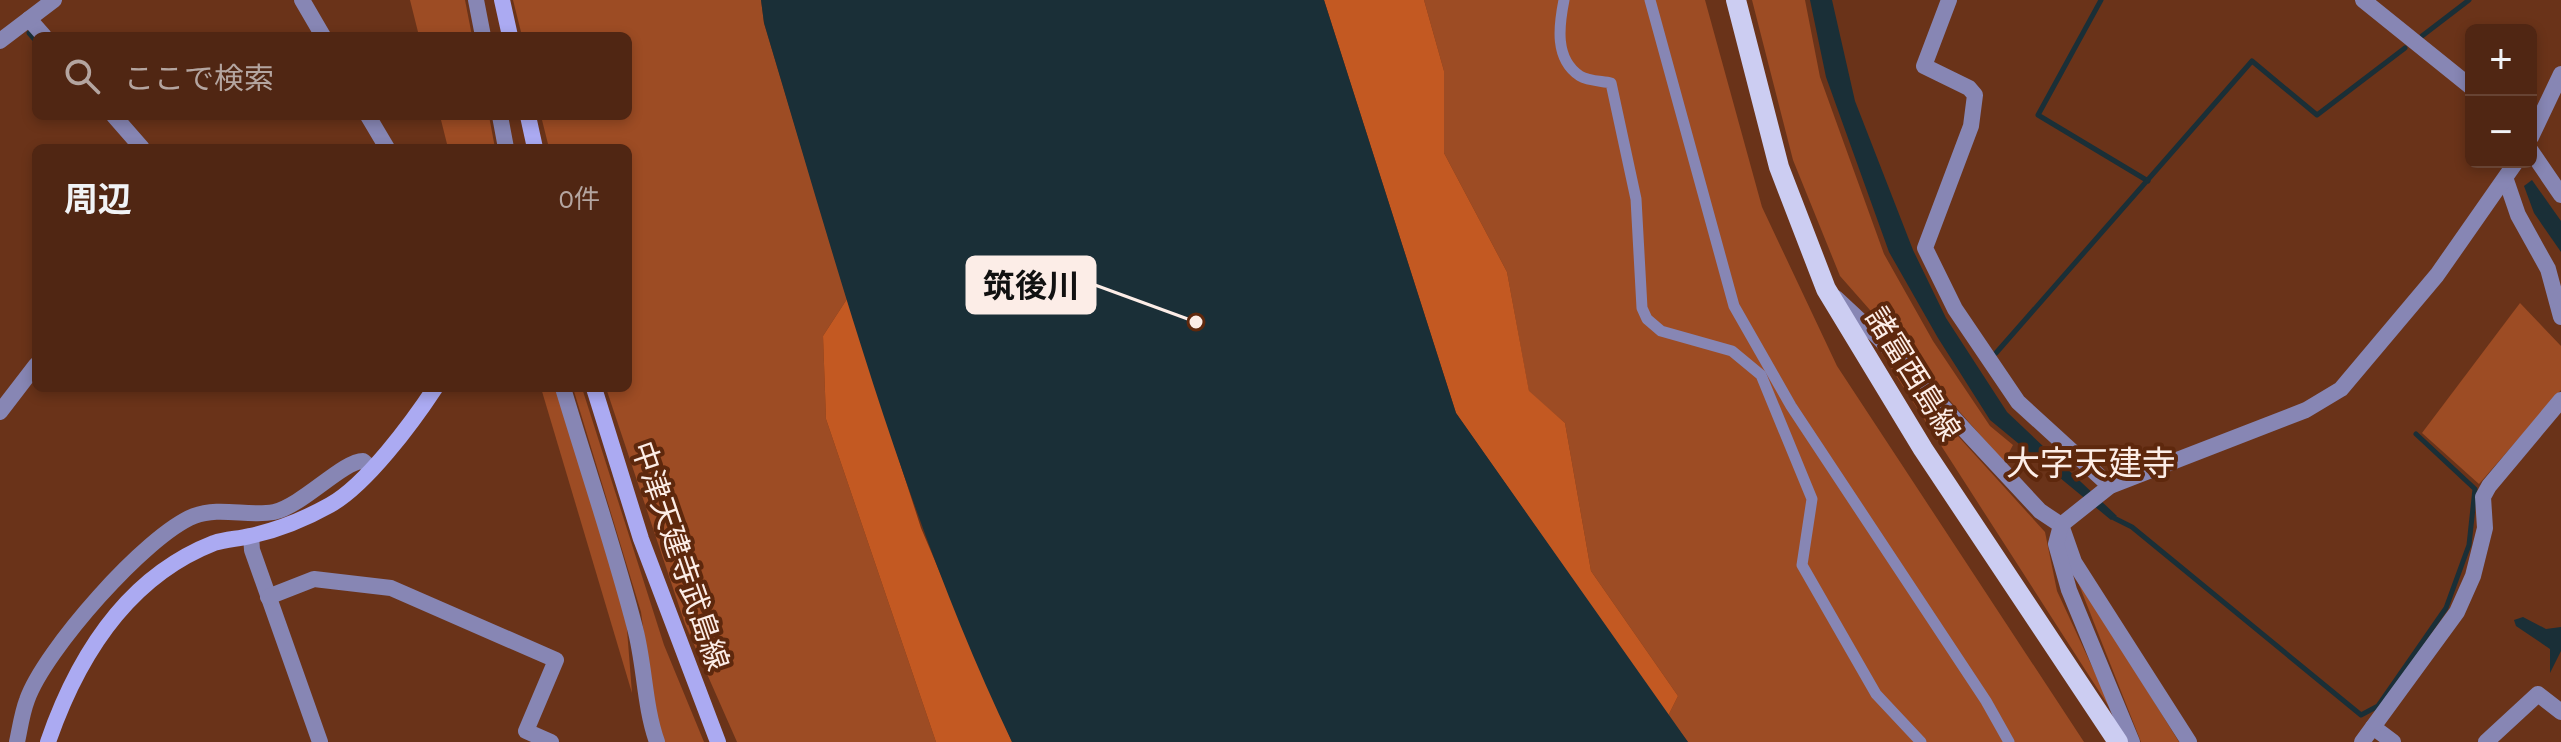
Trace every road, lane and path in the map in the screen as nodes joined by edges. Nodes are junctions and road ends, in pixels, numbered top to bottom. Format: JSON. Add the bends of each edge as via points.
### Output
{"nodes":[{"id":1,"x":54,"y":0,"type":"edge"},
{"id":2,"x":302,"y":0,"type":"edge"},
{"id":3,"x":476,"y":0,"type":"edge"},
{"id":4,"x":502,"y":0,"type":"edge"},
{"id":5,"x":1564,"y":0,"type":"edge"},
{"id":6,"x":1650,"y":0,"type":"edge"},
{"id":7,"x":1736,"y":0,"type":"edge"},
{"id":8,"x":1949,"y":0,"type":"edge"},
{"id":9,"x":2363,"y":0,"type":"edge"},
{"id":10,"x":29,"y":19,"type":"junction"},
{"id":11,"x":40,"y":32,"type":"edge"},
{"id":12,"x":321,"y":32,"type":"edge"},
{"id":13,"x":482,"y":32,"type":"edge"},
{"id":14,"x":509,"y":32,"type":"edge"},
{"id":15,"x":0,"y":41,"type":"edge"},
{"id":16,"x":2561,"y":74,"type":"edge"},
{"id":17,"x":2465,"y":82,"type":"edge"},
{"id":18,"x":118,"y":120,"type":"edge"},
{"id":19,"x":370,"y":120,"type":"edge"},
{"id":20,"x":501,"y":120,"type":"edge"},
{"id":21,"x":529,"y":120,"type":"edge"},
{"id":22,"x":2537,"y":124,"type":"edge"},
{"id":23,"x":138,"y":144,"type":"edge"},
{"id":24,"x":385,"y":144,"type":"edge"},
{"id":25,"x":505,"y":144,"type":"edge"},
{"id":26,"x":534,"y":144,"type":"edge"},
{"id":27,"x":2537,"y":160,"type":"edge"},
{"id":28,"x":2513,"y":168,"type":"edge"},
{"id":29,"x":2506,"y":180,"type":"junction"},
{"id":30,"x":2561,"y":195,"type":"edge"},
{"id":31,"x":1826,"y":289,"type":"junction"},
{"id":32,"x":2561,"y":317,"type":"edge"},
{"id":33,"x":32,"y":370,"type":"edge"},
{"id":34,"x":432,"y":392,"type":"edge"},
{"id":35,"x":564,"y":392,"type":"edge"},
{"id":36,"x":595,"y":392,"type":"edge"},
{"id":37,"x":2561,"y":400,"type":"edge"},
{"id":38,"x":0,"y":412,"type":"edge"},
{"id":39,"x":371,"y":468,"type":"junction"},
{"id":40,"x":2106,"y":488,"type":"junction"},
{"id":41,"x":2061,"y":525,"type":"junction"},
{"id":42,"x":251,"y":536,"type":"junction"},
{"id":43,"x":268,"y":597,"type":"junction"},
{"id":44,"x":2561,"y":712,"type":"edge"},
{"id":45,"x":2373,"y":727,"type":"junction"},
{"id":46,"x":17,"y":742,"type":"edge"},
{"id":47,"x":48,"y":742,"type":"edge"},
{"id":48,"x":320,"y":742,"type":"edge"},
{"id":49,"x":551,"y":742,"type":"edge"},
{"id":50,"x":657,"y":742,"type":"edge"},
{"id":51,"x":718,"y":742,"type":"edge"},
{"id":52,"x":1921,"y":742,"type":"edge"},
{"id":53,"x":2009,"y":742,"type":"edge"},
{"id":54,"x":2118,"y":742,"type":"edge"},
{"id":55,"x":2132,"y":742,"type":"edge"},
{"id":56,"x":2189,"y":742,"type":"edge"},
{"id":57,"x":2362,"y":742,"type":"edge"},
{"id":58,"x":2393,"y":742,"type":"edge"},
{"id":59,"x":2486,"y":742,"type":"edge"}],
"edges":[{"from":1,"to":10,"type":"street"},
{"from":2,"to":12,"type":"street"},
{"from":3,"to":13,"type":"street"},
{"from":4,"to":14,"type":"main road"},
{"from":5,"to":52,"type":"lane","via":[[1557,32],[1566,61],[1581,77],[1611,83],[1636,199],[1647,319],[1661,331],[1732,351],[1761,375],[1812,499],[1802,565],[1876,694]]},
{"from":6,"to":53,"type":"lane","via":[[1734,306],[1791,406]]},
{"from":7,"to":31,"type":"main road","name":"諸富西島線","via":[[1779,167]]},
{"from":8,"to":40,"type":"street","via":[[1924,66],[1975,95],[1971,126],[1925,248],[1955,309],[2018,402]]},
{"from":9,"to":17,"type":"street"},
{"from":10,"to":11,"type":"street"},
{"from":10,"to":15,"type":"street"},
{"from":16,"to":22,"type":"street"},
{"from":18,"to":23,"type":"street"},
{"from":19,"to":24,"type":"street"},
{"from":20,"to":25,"type":"street"},
{"from":21,"to":26,"type":"main road"},
{"from":27,"to":30,"type":"street"},
{"from":28,"to":29,"type":"street"},
{"from":29,"to":32,"type":"street","via":[[2518,215],[2548,269]]},
{"from":29,"to":40,"type":"street","via":[[2437,275],[2341,389],[2306,410]]},
{"from":31,"to":41,"type":"street","via":[[1880,339],[2040,511]]},
{"from":31,"to":54,"type":"main road","name":"諸富西島線","via":[[1892,401]]},
{"from":33,"to":38,"type":"street"},
{"from":34,"to":39,"type":"main road"},
{"from":35,"to":50,"type":"street","via":[[620,570]]},
{"from":36,"to":51,"type":"main road","name":"中津天建寺武島線","via":[[641,539]]},
{"from":37,"to":45,"type":"street","via":[[2489,486],[2473,576],[2457,612]]},
{"from":39,"to":42,"type":"main road","via":[[333,504]]},
{"from":39,"to":46,"type":"street","via":[[355,461],[326,485],[274,512],[233,510],[194,516],[162,537],[101,594],[50,656],[27,699]]},
{"from":40,"to":41,"type":"street"},
{"from":41,"to":55,"type":"street","via":[[2056,544],[2069,590]]},
{"from":41,"to":56,"type":"street","via":[[2074,562]]},
{"from":42,"to":43,"type":"street"},
{"from":42,"to":47,"type":"main road","via":[[218,541],[191,553],[125,605],[80,663]]},
{"from":43,"to":48,"type":"street"},
{"from":43,"to":49,"type":"street","via":[[314,579],[391,588],[556,660],[526,731]]},
{"from":44,"to":59,"type":"street","via":[[2538,694]]},
{"from":45,"to":57,"type":"street"},
{"from":45,"to":58,"type":"street"}]}
